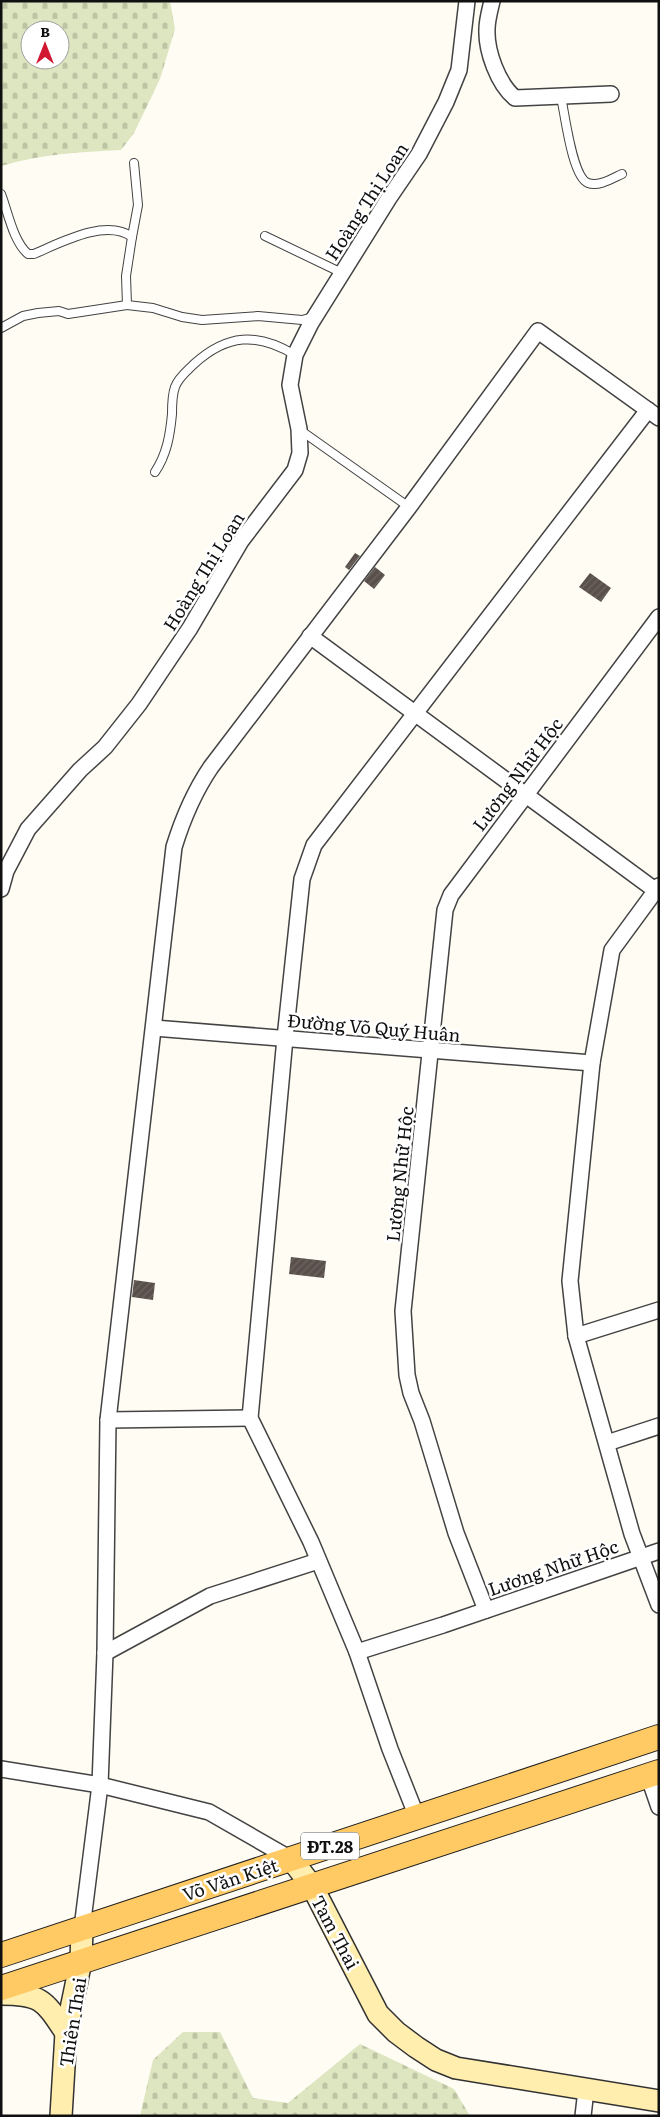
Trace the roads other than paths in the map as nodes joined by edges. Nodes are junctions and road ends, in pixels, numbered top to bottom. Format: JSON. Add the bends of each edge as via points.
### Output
{"nodes":[{"id":1,"x":467,"y":1,"type":"edge"},
{"id":2,"x":492,"y":1,"type":"edge"},
{"id":3,"x":611,"y":94,"type":"dead end"},
{"id":4,"x":561,"y":97,"type":"junction"},
{"id":5,"x":134,"y":164,"type":"dead end"},
{"id":6,"x":622,"y":174,"type":"dead end"},
{"id":7,"x":1,"y":194,"type":"edge"},
{"id":8,"x":265,"y":236,"type":"dead end"},
{"id":9,"x":132,"y":237,"type":"junction"},
{"id":10,"x":342,"y":274,"type":"junction"},
{"id":11,"x":127,"y":304,"type":"junction"},
{"id":12,"x":313,"y":320,"type":"junction"},
{"id":13,"x":1,"y":328,"type":"edge"},
{"id":14,"x":297,"y":350,"type":"junction"},
{"id":15,"x":653,"y":414,"type":"edge"},
{"id":16,"x":298,"y":429,"type":"junction"},
{"id":17,"x":155,"y":472,"type":"dead end"},
{"id":18,"x":409,"y":507,"type":"junction"},
{"id":19,"x":659,"y":617,"type":"edge"},
{"id":20,"x":310,"y":636,"type":"junction"},
{"id":21,"x":415,"y":714,"type":"junction"},
{"id":22,"x":526,"y":795,"type":"junction"},
{"id":23,"x":657,"y":888,"type":"edge"},
{"id":24,"x":1,"y":889,"type":"edge"},
{"id":25,"x":154,"y":1028,"type":"junction"},
{"id":26,"x":285,"y":1038,"type":"junction"},
{"id":27,"x":431,"y":1050,"type":"junction"},
{"id":28,"x":592,"y":1063,"type":"junction"},
{"id":29,"x":659,"y":1310,"type":"edge"},
{"id":30,"x":576,"y":1336,"type":"junction"},
{"id":31,"x":250,"y":1418,"type":"junction"},
{"id":32,"x":108,"y":1420,"type":"junction"},
{"id":33,"x":659,"y":1426,"type":"edge"},
{"id":34,"x":607,"y":1443,"type":"junction"},
{"id":35,"x":659,"y":1551,"type":"edge"},
{"id":36,"x":641,"y":1557,"type":"junction"},
{"id":37,"x":318,"y":1561,"type":"junction"},
{"id":38,"x":659,"y":1605,"type":"edge"},
{"id":39,"x":486,"y":1610,"type":"junction"},
{"id":40,"x":357,"y":1652,"type":"junction"},
{"id":41,"x":105,"y":1653,"type":"junction"},
{"id":42,"x":659,"y":1737,"type":"edge"},
{"id":43,"x":1,"y":1769,"type":"edge"},
{"id":44,"x":653,"y":1773,"type":"edge"},
{"id":45,"x":100,"y":1785,"type":"junction"},
{"id":46,"x":659,"y":1807,"type":"edge"},
{"id":47,"x":417,"y":1817,"type":"junction"},
{"id":48,"x":291,"y":1859,"type":"junction"},
{"id":49,"x":312,"y":1886,"type":"junction"},
{"id":50,"x":82,"y":1928,"type":"junction"},
{"id":51,"x":1,"y":1954,"type":"edge"},
{"id":52,"x":81,"y":1961,"type":"junction"},
{"id":53,"x":1,"y":1988,"type":"edge"},
{"id":54,"x":1,"y":1994,"type":"edge"},
{"id":55,"x":66,"y":2033,"type":"junction"},
{"id":56,"x":586,"y":2090,"type":"junction"},
{"id":57,"x":659,"y":2101,"type":"edge"},
{"id":58,"x":61,"y":2116,"type":"edge"},
{"id":59,"x":583,"y":2116,"type":"edge"}],
"edges":[{"from":1,"to":10,"type":"street","name":"Hoàng Thị Loan","via":[[459,70],[446,102],[419,154]]},
{"from":2,"to":4,"type":"street","via":[[486,27],[488,46],[507,92],[518,100]]},
{"from":3,"to":4,"type":"street"},
{"from":4,"to":6,"type":"lane","via":[[580,175],[596,184]]},
{"from":5,"to":9,"type":"lane","via":[[138,205]]},
{"from":7,"to":9,"type":"lane","via":[[13,229],[28,254],[88,232],[120,231]]},
{"from":8,"to":10,"type":"lane"},
{"from":9,"to":11,"type":"lane","via":[[126,276]]},
{"from":10,"to":12,"type":"street","name":"Hoàng Thị Loan"},
{"from":11,"to":12,"type":"lane","via":[[202,320],[258,316]]},
{"from":11,"to":13,"type":"lane","via":[[68,314],[59,311],[38,313],[23,316]]},
{"from":12,"to":14,"type":"street","name":"Hoàng Thị Loan"},
{"from":14,"to":16,"type":"street","name":"Hoàng Thị Loan","via":[[290,385]]},
{"from":14,"to":17,"type":"lane","via":[[270,342],[241,339],[215,348],[201,358],[175,387],[167,446]]},
{"from":15,"to":18,"type":"street","via":[[538,331]]},
{"from":15,"to":21,"type":"street"},
{"from":16,"to":18,"type":"lane"},
{"from":16,"to":24,"type":"street","name":"Hoàng Thị Loan","via":[[300,453],[295,470],[241,541],[190,628],[139,704],[105,747],[28,829],[6,871]]},
{"from":18,"to":20,"type":"street"},
{"from":19,"to":22,"type":"street","name":"Lương Nhữ Hộc"},
{"from":20,"to":21,"type":"street"},
{"from":20,"to":25,"type":"street","via":[[211,767],[184,816],[174,847]]},
{"from":21,"to":22,"type":"street"},
{"from":21,"to":26,"type":"street","via":[[314,845],[302,879]]},
{"from":22,"to":23,"type":"street"},
{"from":22,"to":27,"type":"street","name":"Lương Nhữ Hộc","via":[[451,895],[445,910]]},
{"from":23,"to":28,"type":"street","via":[[612,950]]},
{"from":25,"to":26,"type":"street","name":"Đường Võ Quý Huân"},
{"from":25,"to":32,"type":"street"},
{"from":26,"to":27,"type":"street","name":"Đường Võ Quý Huân"},
{"from":26,"to":31,"type":"street"},
{"from":27,"to":28,"type":"street","name":"Đường Võ Quý Huân"},
{"from":27,"to":39,"type":"street","name":"Lương Nhữ Hộc","via":[[404,1312],[407,1375],[456,1533]]},
{"from":28,"to":30,"type":"street","via":[[570,1281]]},
{"from":29,"to":30,"type":"street"},
{"from":30,"to":34,"type":"street"},
{"from":31,"to":32,"type":"street"},
{"from":31,"to":37,"type":"street"},
{"from":32,"to":41,"type":"street"},
{"from":33,"to":34,"type":"street"},
{"from":34,"to":36,"type":"street"},
{"from":35,"to":36,"type":"street","name":"Lương Nhữ Hộc"},
{"from":36,"to":38,"type":"street"},
{"from":36,"to":39,"type":"street","name":"Lương Nhữ Hộc"},
{"from":37,"to":40,"type":"street"},
{"from":37,"to":41,"type":"street","via":[[210,1596]]},
{"from":39,"to":40,"type":"street"},
{"from":40,"to":47,"type":"street"},
{"from":41,"to":45,"type":"street"},
{"from":42,"to":47,"type":"main road","name":"Võ Văn Kiệt","number":"ĐT.28"},
{"from":43,"to":45,"type":"street","name":"Tam Thai"},
{"from":44,"to":46,"type":"street"},
{"from":44,"to":49,"type":"main road","name":"Võ Văn Kiệt","number":"ĐT.28"},
{"from":45,"to":48,"type":"street","name":"Tam Thai","via":[[209,1812]]},
{"from":45,"to":50,"type":"street"},
{"from":47,"to":48,"type":"main road","name":"Võ Văn Kiệt","number":"ĐT.28"},
{"from":48,"to":49,"type":"street","name":"Tam Thai"},
{"from":48,"to":50,"type":"main road","name":"Võ Văn Kiệt","number":"ĐT.28"},
{"from":49,"to":52,"type":"main road","name":"Võ Văn Kiệt","number":"ĐT.28"},
{"from":49,"to":56,"type":"street","name":"Tam Thai","via":[[378,2014],[416,2047],[456,2068]]},
{"from":50,"to":51,"type":"main road","name":"Võ Văn Kiệt","number":"ĐT.28"},
{"from":50,"to":52,"type":"street","name":"Thiên Thai"},
{"from":52,"to":53,"type":"main road","name":"Võ Văn Kiệt","number":"ĐT.28"},
{"from":52,"to":55,"type":"street","name":"Thiên Thai"},
{"from":54,"to":55,"type":"street","via":[[26,1994],[48,2005]]},
{"from":55,"to":58,"type":"street","name":"Thiên Thai"},
{"from":56,"to":57,"type":"street","name":"Tam Thai"},
{"from":56,"to":59,"type":"street"}]}
